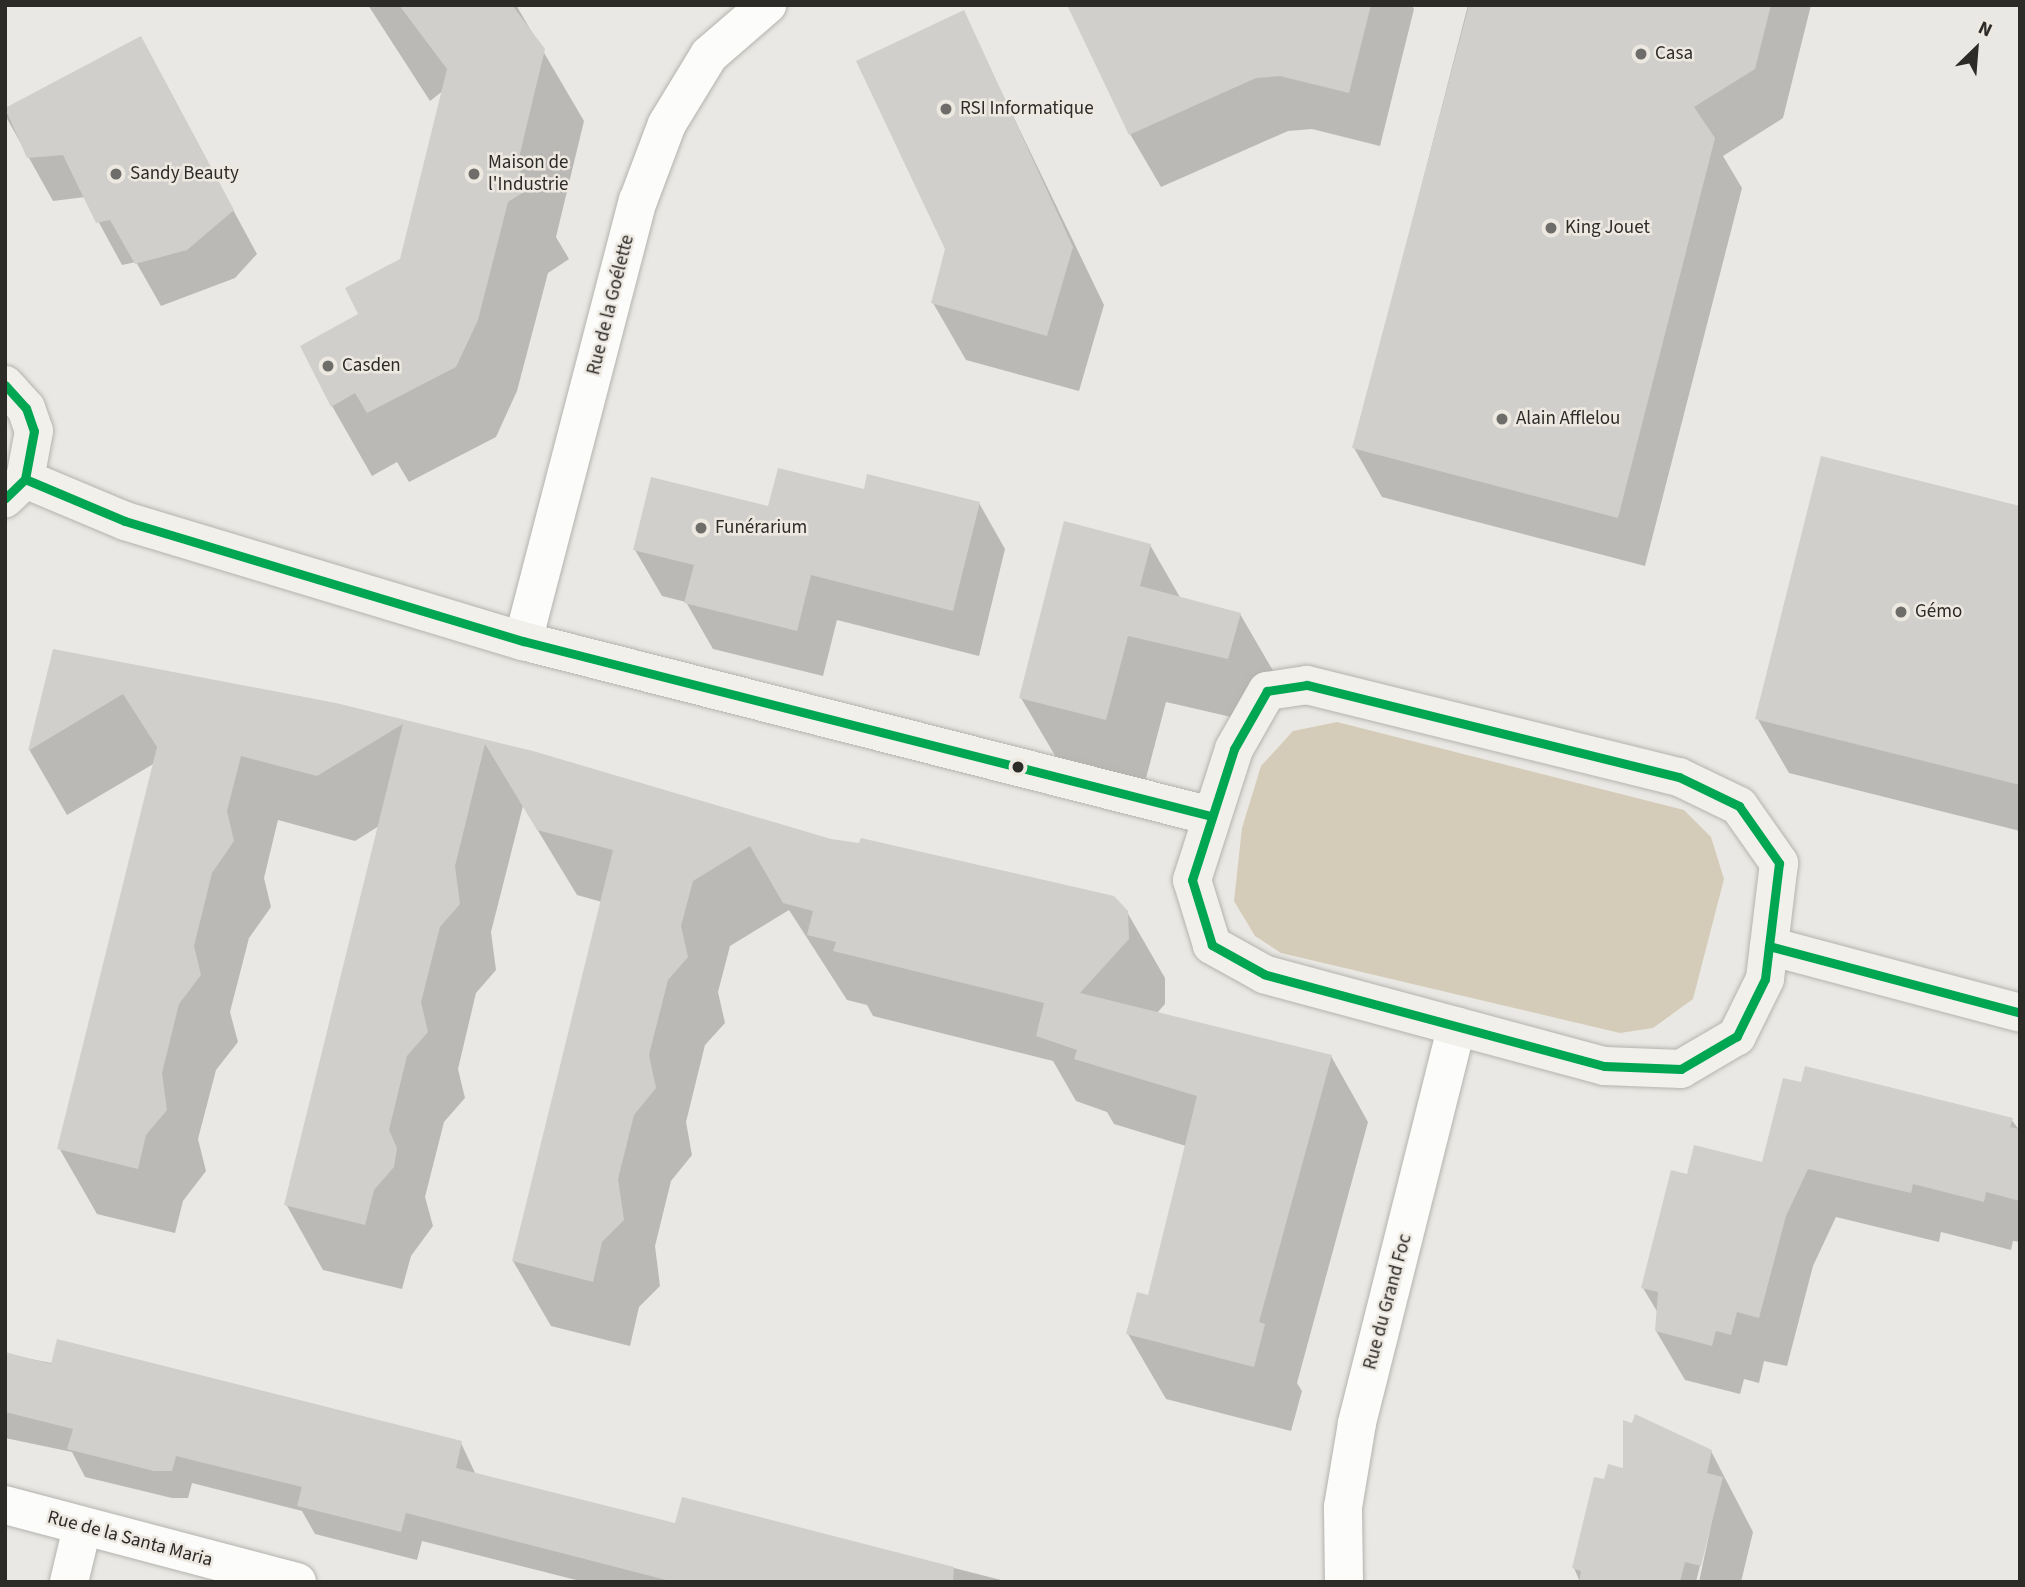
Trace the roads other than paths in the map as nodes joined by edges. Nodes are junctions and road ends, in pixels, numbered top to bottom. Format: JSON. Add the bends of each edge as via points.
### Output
{"nodes":[{"id":1,"x":767,"y":5,"type":"edge"},
{"id":2,"x":5,"y":385,"type":"edge"},
{"id":3,"x":15,"y":489,"type":"edge"},
{"id":4,"x":523,"y":641,"type":"junction"},
{"id":5,"x":1211,"y":816,"type":"junction"},
{"id":6,"x":1769,"y":946,"type":"junction"},
{"id":7,"x":2020,"y":1013,"type":"edge"},
{"id":8,"x":1457,"y":1026,"type":"junction"},
{"id":9,"x":5,"y":1505,"type":"edge"},
{"id":10,"x":82,"y":1528,"type":"junction"},
{"id":11,"x":69,"y":1582,"type":"edge"},
{"id":12,"x":297,"y":1582,"type":"edge"},
{"id":13,"x":1344,"y":1582,"type":"edge"}],
"edges":[{"from":1,"to":4,"type":"street","name":"Rue de la Goélette","via":[[709,55],[667,124],[638,201]]},
{"from":2,"to":3,"type":"street","via":[[26,408],[34,431]]},
{"from":3,"to":4,"type":"street"},
{"from":4,"to":5,"type":"street"},
{"from":5,"to":6,"type":"street","via":[[1234,749],[1267,691],[1307,685],[1679,776],[1739,806],[1779,863]]},
{"from":5,"to":8,"type":"street","via":[[1192,880],[1212,944],[1264,974]]},
{"from":6,"to":7,"type":"street"},
{"from":6,"to":8,"type":"street","via":[[1765,979],[1737,1037],[1681,1069],[1604,1066]]},
{"from":8,"to":13,"type":"street","name":"Rue du Grand Foc","via":[[1357,1423],[1343,1507]]},
{"from":9,"to":10,"type":"street","name":"Rue de la Santa Maria"},
{"from":10,"to":11,"type":"street"},
{"from":10,"to":12,"type":"street","name":"Rue de la Santa Maria"}]}
